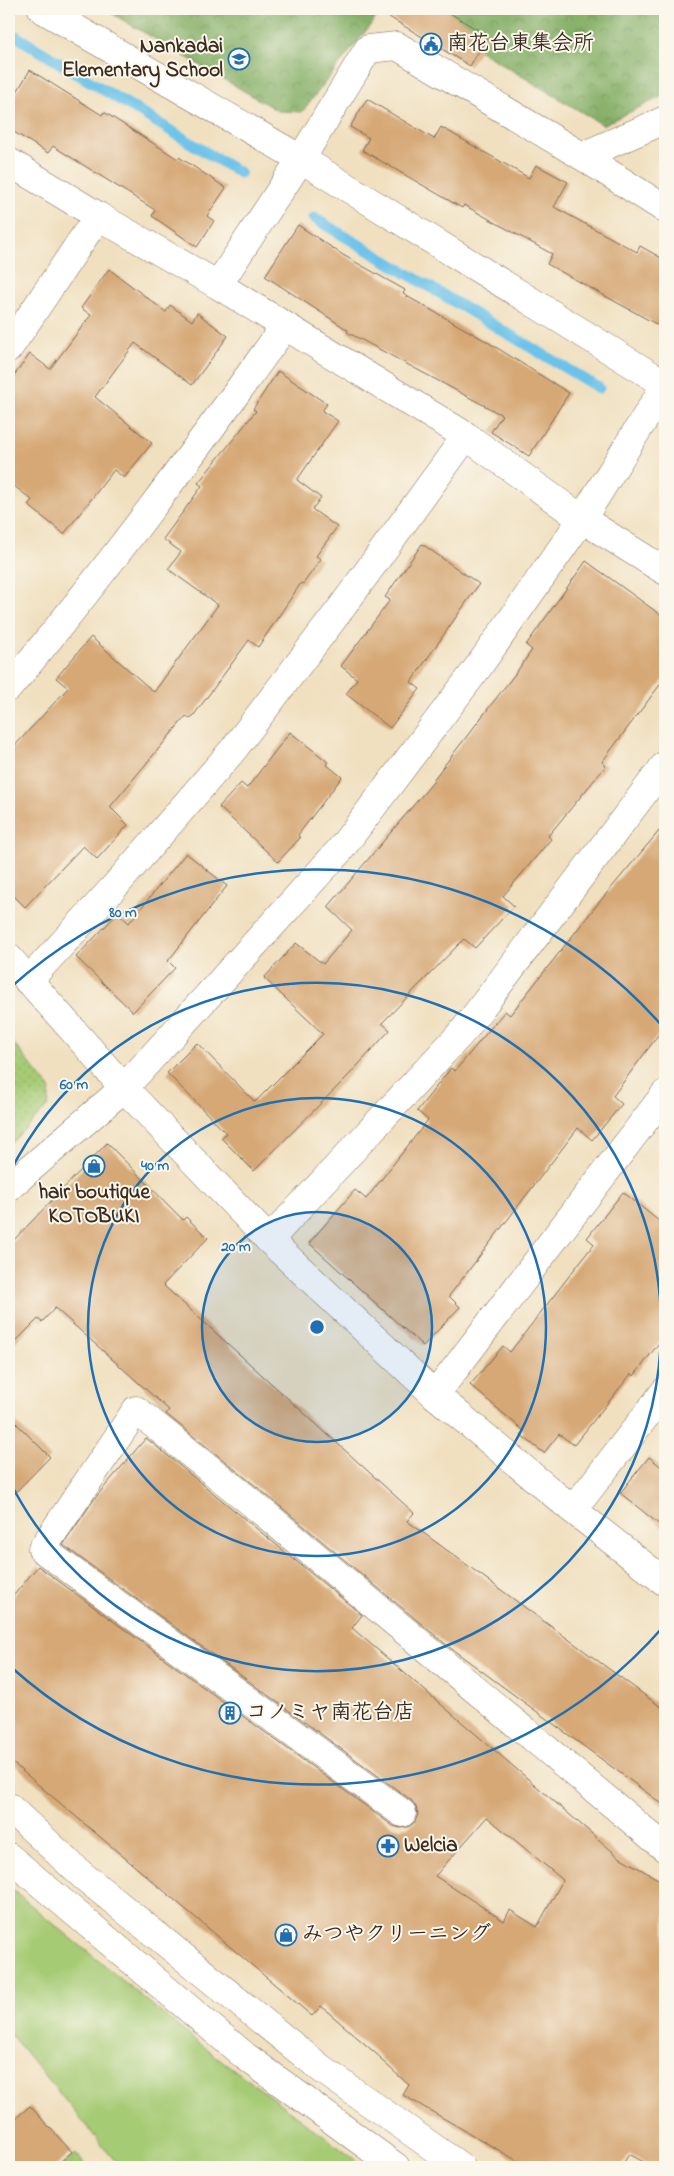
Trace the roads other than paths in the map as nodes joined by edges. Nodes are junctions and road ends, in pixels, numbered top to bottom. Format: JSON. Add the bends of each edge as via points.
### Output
{"nodes":[{"id":1,"x":42,"y":9,"type":"edge"},
{"id":2,"x":665,"y":120,"type":"edge"},
{"id":3,"x":582,"y":156,"type":"junction"},
{"id":4,"x":301,"y":159,"type":"junction"},
{"id":5,"x":9,"y":162,"type":"edge"},
{"id":6,"x":665,"y":209,"type":"edge"},
{"id":7,"x":98,"y":216,"type":"junction"},
{"id":8,"x":218,"y":285,"type":"junction"},
{"id":9,"x":285,"y":326,"type":"junction"},
{"id":10,"x":9,"y":348,"type":"edge"},
{"id":11,"x":665,"y":385,"type":"edge"},
{"id":12,"x":466,"y":436,"type":"junction"},
{"id":13,"x":582,"y":519,"type":"junction"},
{"id":14,"x":665,"y":571,"type":"edge"},
{"id":15,"x":9,"y":687,"type":"edge"},
{"id":16,"x":665,"y":765,"type":"edge"},
{"id":17,"x":9,"y":958,"type":"edge"},
{"id":18,"x":28,"y":981,"type":"junction"},
{"id":19,"x":124,"y":1088,"type":"junction"},
{"id":20,"x":665,"y":1094,"type":"edge"},
{"id":21,"x":9,"y":1187,"type":"edge"},
{"id":22,"x":269,"y":1240,"type":"junction"},
{"id":23,"x":665,"y":1392,"type":"edge"},
{"id":24,"x":435,"y":1395,"type":"junction"},
{"id":25,"x":573,"y":1510,"type":"junction"},
{"id":26,"x":665,"y":1582,"type":"edge"},
{"id":27,"x":9,"y":1807,"type":"edge"},
{"id":28,"x":402,"y":1813,"type":"dead end"},
{"id":29,"x":665,"y":1848,"type":"edge"},
{"id":30,"x":9,"y":1857,"type":"edge"},
{"id":31,"x":396,"y":2167,"type":"edge"},
{"id":32,"x":461,"y":2167,"type":"edge"}],
"edges":[{"from":1,"to":4,"type":"street"},
{"from":2,"to":3,"type":"street"},
{"from":3,"to":4,"type":"street","via":[[398,46],[368,49]]},
{"from":3,"to":6,"type":"street"},
{"from":4,"to":8,"type":"street"},
{"from":4,"to":11,"type":"street"},
{"from":5,"to":7,"type":"street"},
{"from":7,"to":8,"type":"street"},
{"from":7,"to":10,"type":"street"},
{"from":8,"to":9,"type":"street"},
{"from":9,"to":12,"type":"street"},
{"from":9,"to":15,"type":"street","via":[[151,509]]},
{"from":11,"to":13,"type":"street"},
{"from":12,"to":13,"type":"street"},
{"from":12,"to":18,"type":"street","via":[[233,750]]},
{"from":13,"to":14,"type":"street"},
{"from":13,"to":19,"type":"street","via":[[479,666],[340,850]]},
{"from":16,"to":22,"type":"street","via":[[465,1029]]},
{"from":17,"to":18,"type":"street"},
{"from":18,"to":19,"type":"street"},
{"from":19,"to":21,"type":"street"},
{"from":19,"to":22,"type":"street"},
{"from":20,"to":24,"type":"street"},
{"from":22,"to":24,"type":"street"},
{"from":23,"to":25,"type":"street"},
{"from":24,"to":25,"type":"street"},
{"from":25,"to":26,"type":"street"},
{"from":27,"to":32,"type":"street","via":[[82,1875],[316,2064]]},
{"from":28,"to":29,"type":"street","via":[[42,1549],[136,1410]]},
{"from":30,"to":31,"type":"street","via":[[245,2056]]}]}
